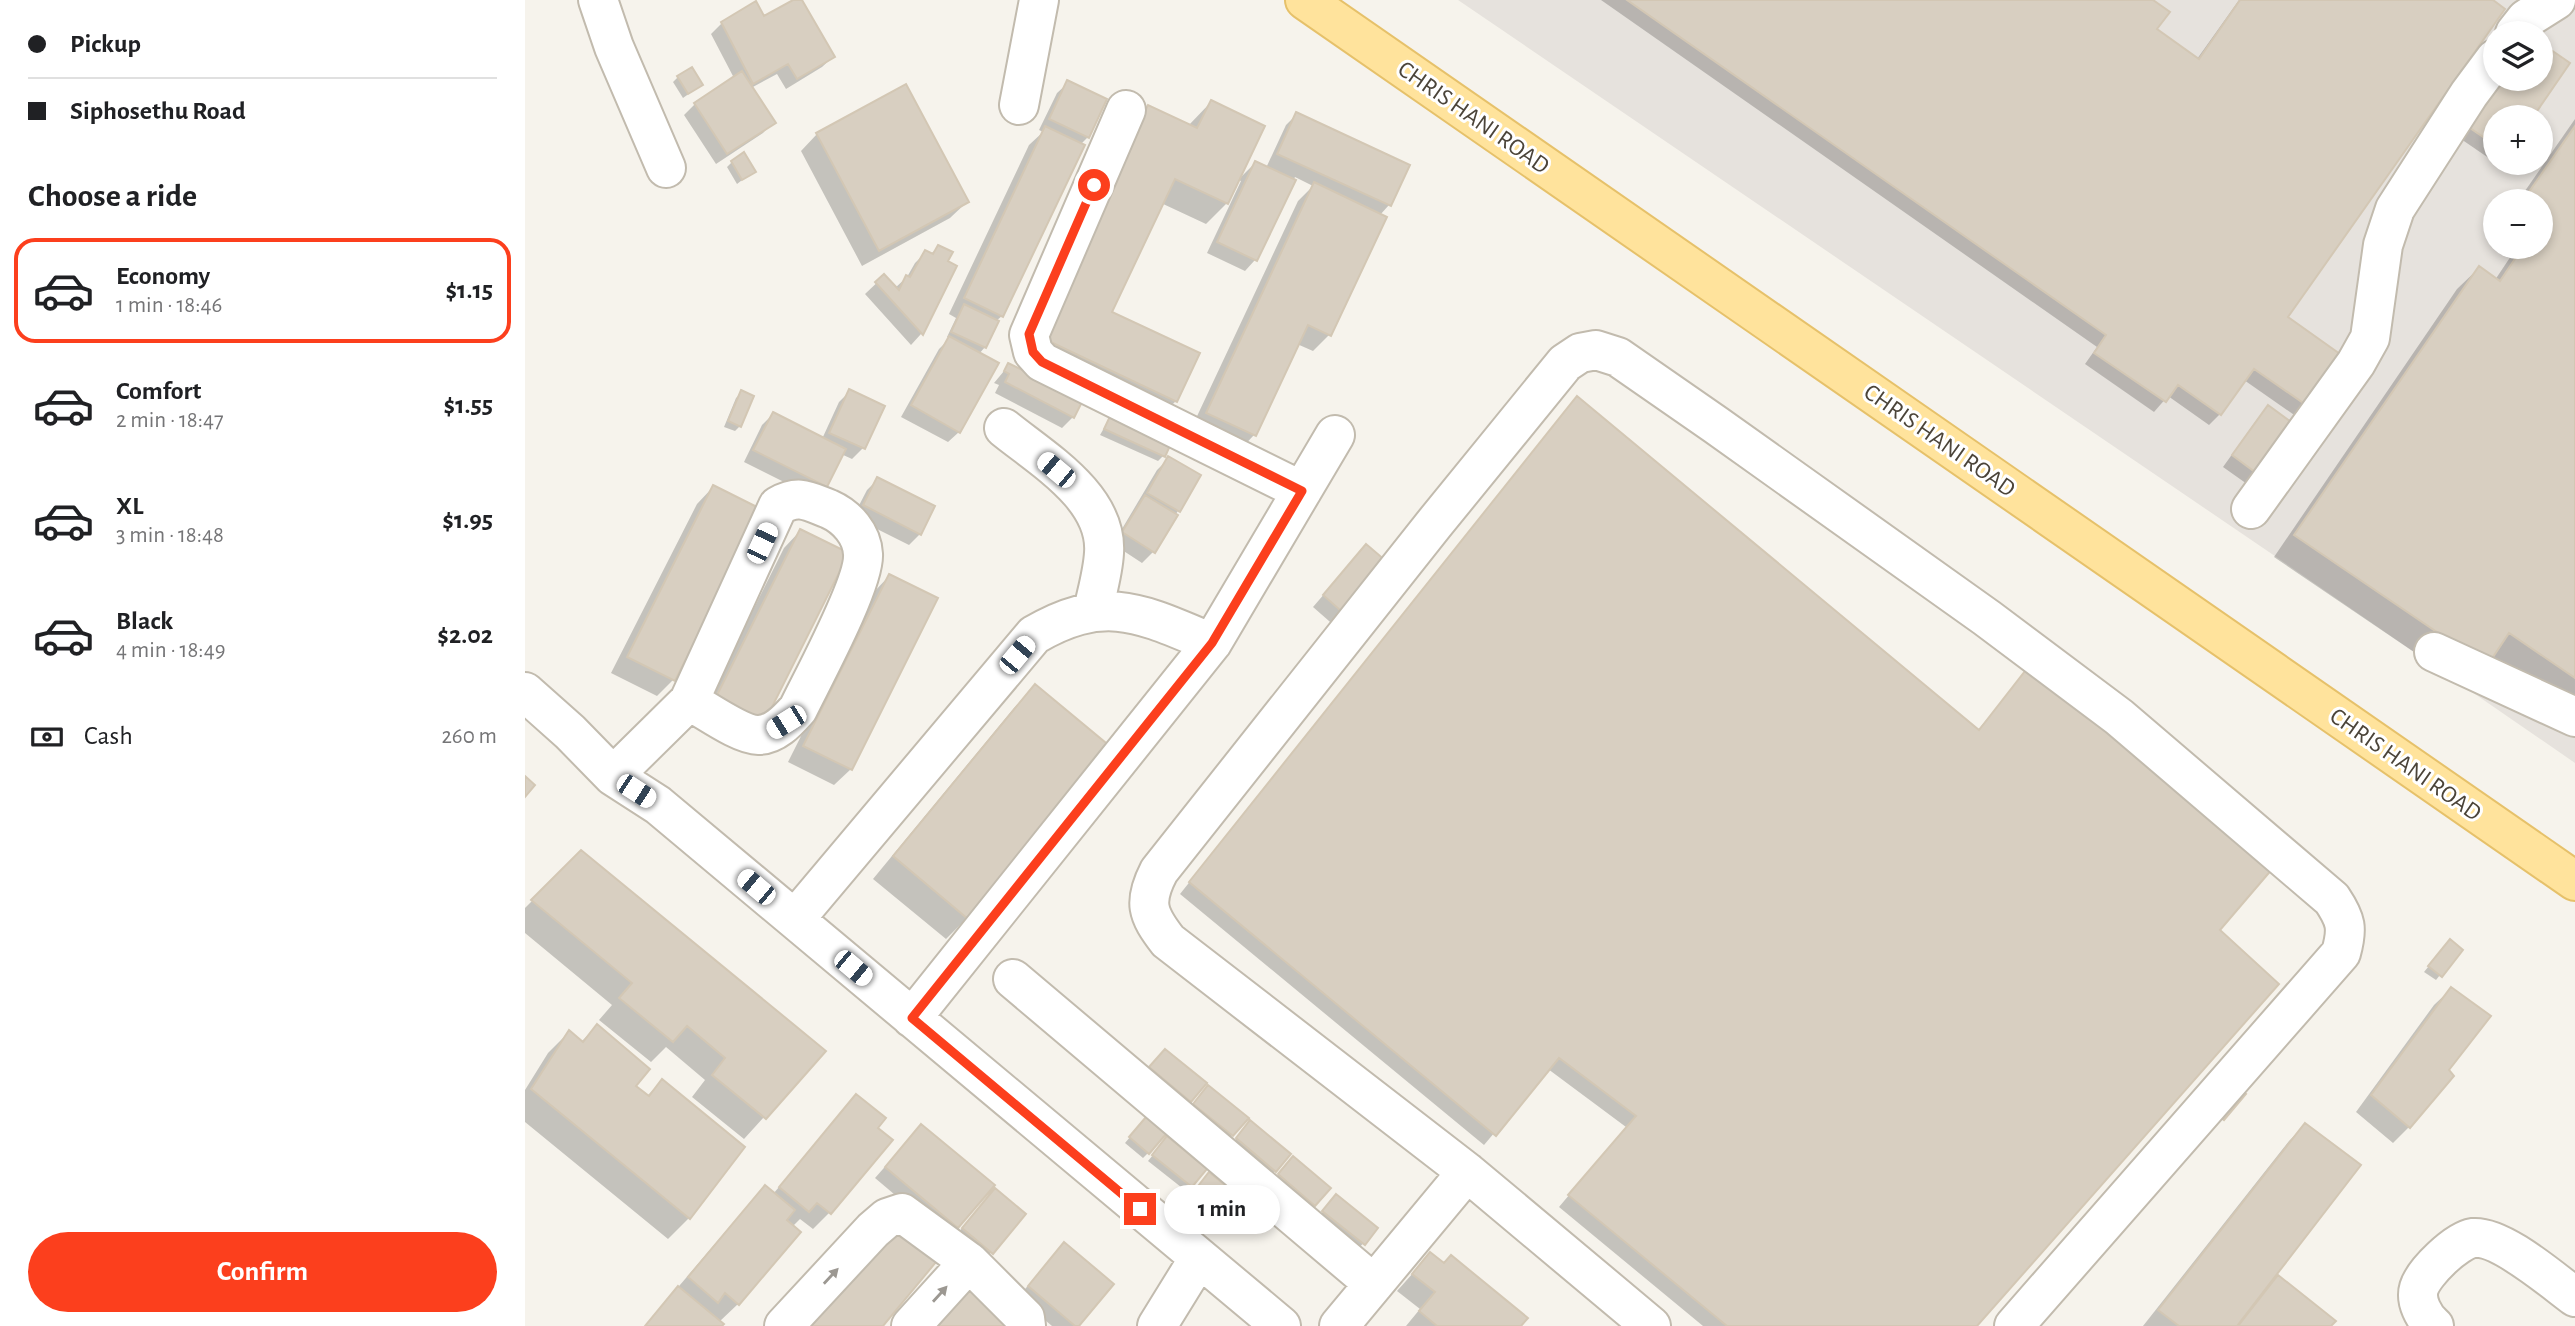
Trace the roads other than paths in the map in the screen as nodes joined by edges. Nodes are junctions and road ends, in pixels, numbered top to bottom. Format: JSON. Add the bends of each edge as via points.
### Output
{"nodes":[{"id":1,"x":598,"y":0,"type":"edge"},
{"id":2,"x":1039,"y":0,"type":"edge"},
{"id":3,"x":1305,"y":0,"type":"edge"},
{"id":4,"x":2556,"y":0,"type":"edge"},
{"id":5,"x":2524,"y":21,"type":"edge"},
{"id":6,"x":2483,"y":75,"type":"edge"},
{"id":7,"x":1019,"y":106,"type":"dead end"},
{"id":8,"x":1126,"y":110,"type":"dead end"},
{"id":9,"x":666,"y":168,"type":"dead end"},
{"id":10,"x":1005,"y":428,"type":"dead end"},
{"id":11,"x":1335,"y":435,"type":"dead end"},
{"id":12,"x":1302,"y":491,"type":"junction"},
{"id":13,"x":2251,"y":509,"type":"dead end"},
{"id":14,"x":1093,"y":611,"type":"junction"},
{"id":15,"x":1212,"y":643,"type":"junction"},
{"id":16,"x":2434,"y":652,"type":"dead end"},
{"id":17,"x":525,"y":692,"type":"edge"},
{"id":18,"x":689,"y":701,"type":"junction"},
{"id":19,"x":2575,"y":717,"type":"edge"},
{"id":20,"x":613,"y":776,"type":"junction"},
{"id":21,"x":2575,"y":881,"type":"edge"},
{"id":22,"x":795,"y":919,"type":"junction"},
{"id":23,"x":1013,"y":979,"type":"dead end"},
{"id":24,"x":912,"y":1018,"type":"junction"},
{"id":25,"x":1467,"y":1172,"type":"junction"},
{"id":26,"x":1199,"y":1258,"type":"junction"},
{"id":27,"x":969,"y":1262,"type":"junction"},
{"id":28,"x":2569,"y":1280,"type":"edge"},
{"id":29,"x":1374,"y":1284,"type":"junction"},
{"id":30,"x":1023,"y":1323,"type":"edge"},
{"id":31,"x":784,"y":1326,"type":"edge"},
{"id":32,"x":911,"y":1326,"type":"edge"},
{"id":33,"x":1157,"y":1326,"type":"edge"},
{"id":34,"x":1281,"y":1326,"type":"edge"},
{"id":35,"x":1339,"y":1326,"type":"edge"},
{"id":36,"x":1651,"y":1326,"type":"edge"},
{"id":37,"x":2014,"y":1326,"type":"edge"},
{"id":38,"x":2434,"y":1326,"type":"edge"}],
"edges":[{"from":1,"to":9,"type":"street"},
{"from":2,"to":7,"type":"street"},
{"from":3,"to":21,"type":"main road","name":"CHRIS HANI ROAD"},
{"from":4,"to":5,"type":"street"},
{"from":6,"to":13,"type":"street","via":[[2395,209],[2383,245],[2369,338],[2356,363]]},
{"from":8,"to":12,"type":"street","via":[[1029,334],[1033,352],[1042,362]]},
{"from":10,"to":14,"type":"street","via":[[1091,504],[1101,525],[1105,552]]},
{"from":11,"to":12,"type":"street"},
{"from":12,"to":15,"type":"street"},
{"from":14,"to":15,"type":"street","via":[[1146,615]]},
{"from":14,"to":22,"type":"street","via":[[1060,619],[1034,635]]},
{"from":15,"to":24,"type":"street"},
{"from":16,"to":19,"type":"street"},
{"from":17,"to":20,"type":"street"},
{"from":18,"to":18,"type":"street","via":[[778,506],[792,499],[807,500],[851,524],[864,556],[855,588],[798,709],[772,731],[756,735]]},
{"from":18,"to":20,"type":"street"},
{"from":20,"to":22,"type":"street","via":[[658,806]]},
{"from":22,"to":24,"type":"street"},
{"from":23,"to":29,"type":"street"},
{"from":24,"to":26,"type":"street"},
{"from":25,"to":29,"type":"street"},
{"from":25,"to":36,"type":"street"},
{"from":25,"to":37,"type":"street","via":[[1168,941],[1148,909],[1150,889],[1159,871],[1565,363],[1596,350],[1618,357],[1716,425],[2119,717],[2332,899],[2343,915],[2347,933],[2341,953]]},
{"from":26,"to":33,"type":"street"},
{"from":26,"to":34,"type":"street"},
{"from":27,"to":30,"type":"street"},
{"from":31,"to":27,"type":"street","one_way":true,"via":[[887,1217],[902,1213]]},
{"from":32,"to":27,"type":"street","one_way":true},
{"from":28,"to":38,"type":"street","via":[[2493,1241],[2473,1238],[2454,1247],[2418,1289],[2420,1308]]},
{"from":29,"to":35,"type":"street"}]}
